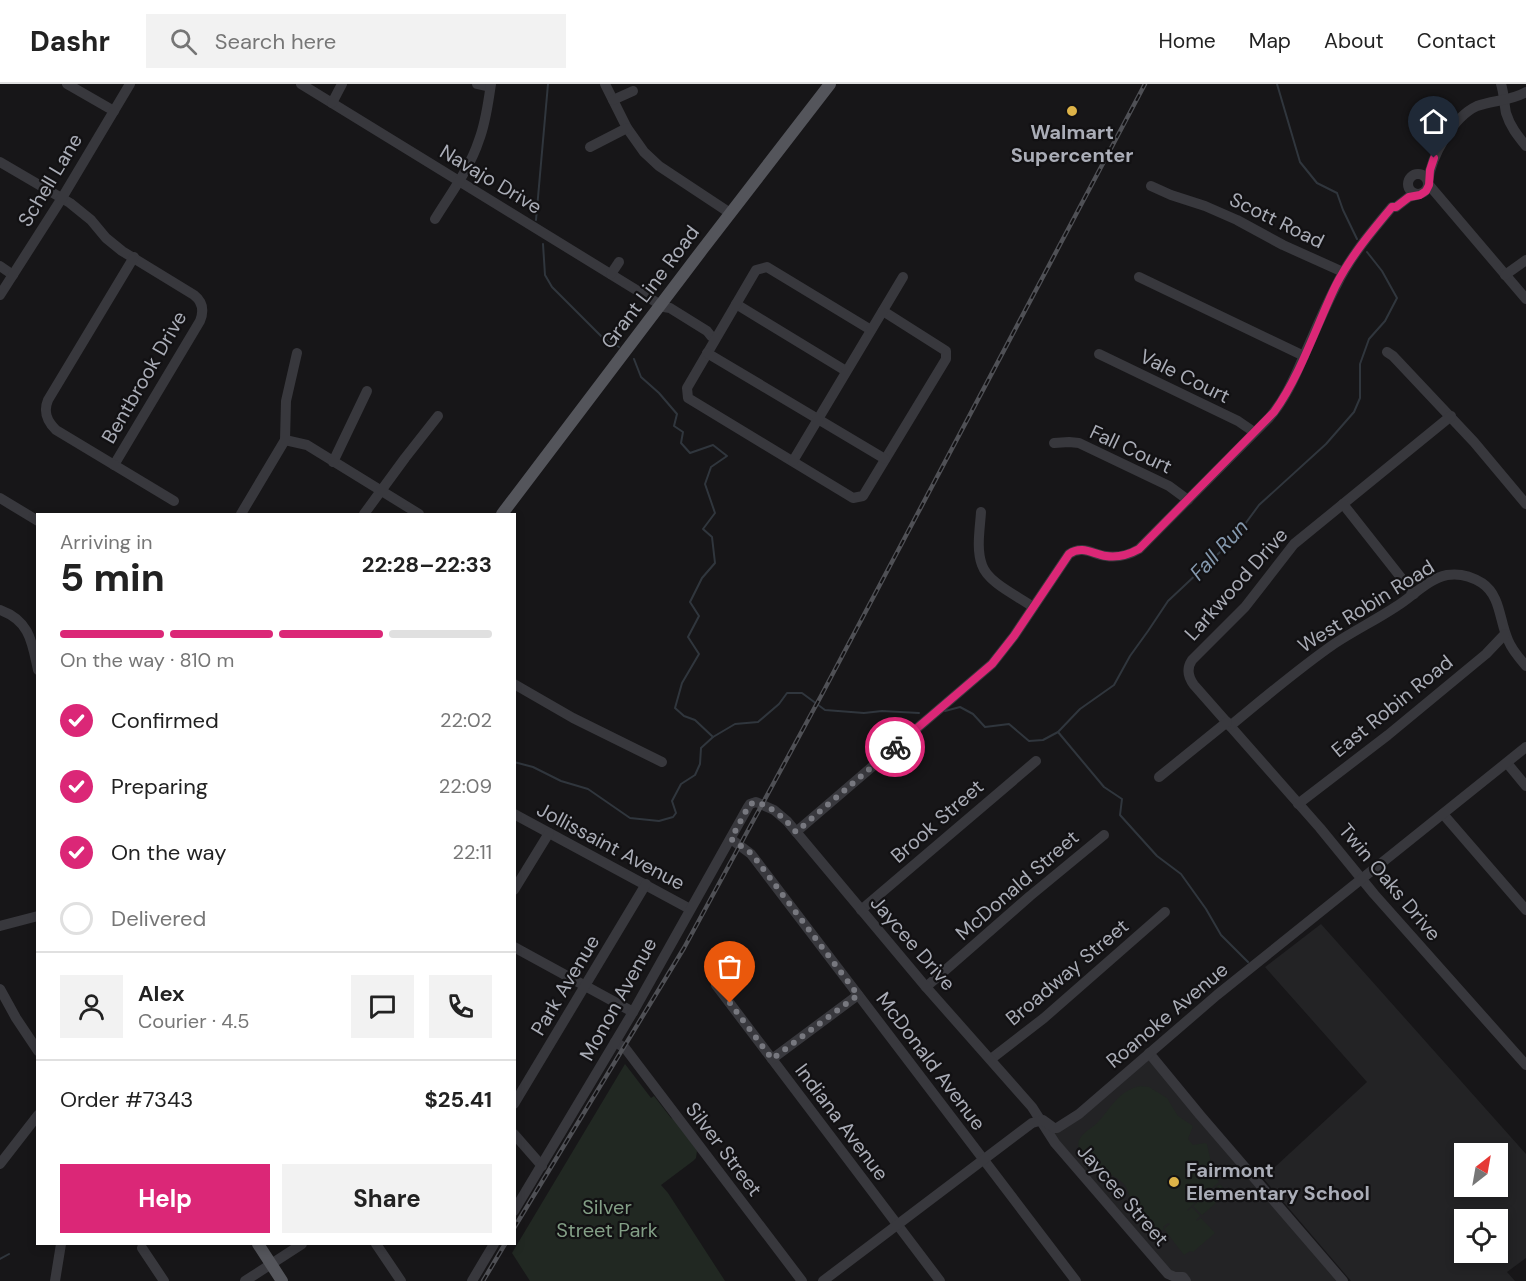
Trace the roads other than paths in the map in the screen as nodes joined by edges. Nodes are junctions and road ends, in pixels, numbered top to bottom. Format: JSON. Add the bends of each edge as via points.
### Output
{"nodes":[{"id":1,"x":67,"y":84,"type":"edge"},
{"id":2,"x":130,"y":84,"type":"edge"},
{"id":3,"x":301,"y":84,"type":"edge"},
{"id":4,"x":342,"y":84,"type":"edge"},
{"id":5,"x":477,"y":84,"type":"edge"},
{"id":6,"x":605,"y":84,"type":"edge"},
{"id":7,"x":830,"y":84,"type":"edge"},
{"id":8,"x":1500,"y":84,"type":"edge"},
{"id":9,"x":490,"y":86,"type":"edge"},
{"id":10,"x":633,"y":91,"type":"dead end"},
{"id":11,"x":1526,"y":92,"type":"edge"},
{"id":12,"x":613,"y":100,"type":"junction"},
{"id":13,"x":1504,"y":100,"type":"junction"},
{"id":14,"x":332,"y":103,"type":"junction"},
{"id":15,"x":114,"y":111,"type":"junction"},
{"id":16,"x":627,"y":128,"type":"junction"},
{"id":17,"x":1526,"y":146,"type":"edge"},
{"id":18,"x":590,"y":147,"type":"dead end"},
{"id":19,"x":1437,"y":151,"type":"junction"},
{"id":20,"x":0,"y":162,"type":"edge"},
{"id":21,"x":1412,"y":178,"type":"junction"},
{"id":22,"x":459,"y":180,"type":"junction"},
{"id":23,"x":1428,"y":183,"type":"junction"},
{"id":24,"x":1151,"y":186,"type":"dead end"},
{"id":25,"x":1419,"y":195,"type":"junction"},
{"id":26,"x":62,"y":198,"type":"junction"},
{"id":27,"x":1392,"y":207,"type":"junction"},
{"id":28,"x":730,"y":213,"type":"junction"},
{"id":29,"x":1452,"y":214,"type":"junction"},
{"id":30,"x":435,"y":219,"type":"dead end"},
{"id":31,"x":134,"y":257,"type":"junction"},
{"id":32,"x":1526,"y":260,"type":"edge"},
{"id":33,"x":619,"y":262,"type":"dead end"},
{"id":34,"x":0,"y":266,"type":"edge"},
{"id":35,"x":1343,"y":272,"type":"junction"},
{"id":36,"x":13,"y":274,"type":"junction"},
{"id":37,"x":612,"y":274,"type":"junction"},
{"id":38,"x":1505,"y":275,"type":"junction"},
{"id":39,"x":903,"y":277,"type":"dead end"},
{"id":40,"x":1138,"y":277,"type":"dead end"},
{"id":41,"x":0,"y":295,"type":"edge"},
{"id":42,"x":1526,"y":299,"type":"edge"},
{"id":43,"x":736,"y":304,"type":"junction"},
{"id":44,"x":663,"y":306,"type":"junction"},
{"id":45,"x":883,"y":311,"type":"junction"},
{"id":46,"x":871,"y":330,"type":"junction"},
{"id":47,"x":713,"y":337,"type":"junction"},
{"id":48,"x":1387,"y":352,"type":"dead end"},
{"id":49,"x":297,"y":353,"type":"dead end"},
{"id":50,"x":707,"y":353,"type":"junction"},
{"id":51,"x":1099,"y":354,"type":"dead end"},
{"id":52,"x":1304,"y":356,"type":"junction"},
{"id":53,"x":846,"y":371,"type":"junction"},
{"id":54,"x":367,"y":391,"type":"dead end"},
{"id":55,"x":438,"y":416,"type":"dead end"},
{"id":56,"x":1451,"y":416,"type":"junction"},
{"id":57,"x":818,"y":419,"type":"junction"},
{"id":58,"x":1254,"y":432,"type":"junction"},
{"id":59,"x":285,"y":440,"type":"junction"},
{"id":60,"x":1054,"y":443,"type":"dead end"},
{"id":61,"x":885,"y":459,"type":"junction"},
{"id":62,"x":792,"y":461,"type":"junction"},
{"id":63,"x":333,"y":462,"type":"junction"},
{"id":64,"x":114,"y":465,"type":"junction"},
{"id":65,"x":381,"y":492,"type":"junction"},
{"id":66,"x":0,"y":498,"type":"edge"},
{"id":67,"x":1188,"y":500,"type":"junction"},
{"id":68,"x":174,"y":501,"type":"dead end"},
{"id":69,"x":1343,"y":504,"type":"junction"},
{"id":70,"x":1526,"y":504,"type":"edge"},
{"id":71,"x":981,"y":512,"type":"dead end"},
{"id":72,"x":242,"y":513,"type":"edge"},
{"id":73,"x":365,"y":513,"type":"edge"},
{"id":74,"x":417,"y":513,"type":"edge"},
{"id":75,"x":503,"y":513,"type":"edge"},
{"id":76,"x":36,"y":520,"type":"edge"},
{"id":77,"x":1414,"y":594,"type":"junction"},
{"id":78,"x":1033,"y":607,"type":"junction"},
{"id":79,"x":0,"y":610,"type":"edge"},
{"id":80,"x":1506,"y":634,"type":"junction"},
{"id":81,"x":36,"y":661,"type":"edge"},
{"id":82,"x":1526,"y":666,"type":"edge"},
{"id":83,"x":516,"y":685,"type":"edge"},
{"id":84,"x":1228,"y":724,"type":"junction"},
{"id":85,"x":1526,"y":747,"type":"edge"},
{"id":86,"x":1036,"y":761,"type":"dead end"},
{"id":87,"x":662,"y":762,"type":"dead end"},
{"id":88,"x":1507,"y":763,"type":"junction"},
{"id":89,"x":1159,"y":777,"type":"dead end"},
{"id":90,"x":1526,"y":786,"type":"edge"},
{"id":91,"x":750,"y":804,"type":"joint"},
{"id":92,"x":1299,"y":804,"type":"junction"},
{"id":93,"x":1443,"y":814,"type":"junction"},
{"id":94,"x":516,"y":815,"type":"edge"},
{"id":95,"x":549,"y":832,"type":"junction"},
{"id":96,"x":796,"y":832,"type":"junction"},
{"id":97,"x":1104,"y":835,"type":"dead end"},
{"id":98,"x":731,"y":839,"type":"junction"},
{"id":99,"x":1362,"y":879,"type":"junction"},
{"id":100,"x":646,"y":884,"type":"junction"},
{"id":101,"x":516,"y":887,"type":"edge"},
{"id":102,"x":690,"y":909,"type":"junction"},
{"id":103,"x":861,"y":910,"type":"junction"},
{"id":104,"x":1526,"y":910,"type":"edge"},
{"id":105,"x":1165,"y":912,"type":"dead end"},
{"id":106,"x":36,"y":917,"type":"edge"},
{"id":107,"x":0,"y":926,"type":"edge"},
{"id":108,"x":516,"y":948,"type":"edge"},
{"id":109,"x":716,"y":985,"type":"dead end"},
{"id":110,"x":584,"y":986,"type":"junction"},
{"id":111,"x":926,"y":987,"type":"junction"},
{"id":112,"x":0,"y":989,"type":"edge"},
{"id":113,"x":858,"y":995,"type":"junction"},
{"id":114,"x":633,"y":1012,"type":"junction"},
{"id":115,"x":615,"y":1042,"type":"junction"},
{"id":116,"x":36,"y":1048,"type":"edge"},
{"id":117,"x":1149,"y":1053,"type":"junction"},
{"id":118,"x":772,"y":1059,"type":"junction"},
{"id":119,"x":991,"y":1059,"type":"junction"},
{"id":120,"x":1526,"y":1065,"type":"edge"},
{"id":121,"x":516,"y":1101,"type":"edge"},
{"id":122,"x":36,"y":1117,"type":"edge"},
{"id":123,"x":1041,"y":1120,"type":"junction"},
{"id":124,"x":516,"y":1136,"type":"edge"},
{"id":125,"x":4,"y":1151,"type":"edge"},
{"id":126,"x":984,"y":1160,"type":"junction"},
{"id":127,"x":0,"y":1164,"type":"edge"},
{"id":128,"x":542,"y":1166,"type":"junction"},
{"id":129,"x":516,"y":1208,"type":"edge"},
{"id":130,"x":898,"y":1225,"type":"junction"},
{"id":131,"x":61,"y":1245,"type":"edge"},
{"id":132,"x":259,"y":1245,"type":"edge"},
{"id":133,"x":300,"y":1245,"type":"edge"},
{"id":134,"x":377,"y":1245,"type":"edge"},
{"id":135,"x":493,"y":1245,"type":"edge"},
{"id":136,"x":142,"y":1248,"type":"dead end"},
{"id":137,"x":271,"y":1264,"type":"junction"},
{"id":138,"x":56,"y":1281,"type":"edge"},
{"id":139,"x":164,"y":1281,"type":"edge"},
{"id":140,"x":245,"y":1281,"type":"edge"},
{"id":141,"x":282,"y":1281,"type":"edge"},
{"id":142,"x":401,"y":1281,"type":"edge"},
{"id":143,"x":471,"y":1281,"type":"edge"},
{"id":144,"x":802,"y":1281,"type":"edge"},
{"id":145,"x":823,"y":1281,"type":"edge"},
{"id":146,"x":940,"y":1281,"type":"edge"},
{"id":147,"x":1076,"y":1281,"type":"edge"},
{"id":148,"x":1186,"y":1281,"type":"edge"},
{"id":149,"x":1343,"y":1281,"type":"edge"}],
"edges":[{"from":1,"to":15,"type":"street"},
{"from":2,"to":15,"type":"street","name":"Schell Lane"},
{"from":3,"to":14,"type":"street","name":"Navajo Drive"},
{"from":4,"to":14,"type":"street"},
{"from":5,"to":9,"type":"street"},
{"from":6,"to":12,"type":"street"},
{"from":7,"to":28,"type":"main road","name":"Grant Line Road"},
{"from":8,"to":13,"type":"street"},
{"from":9,"to":22,"type":"street","via":[[480,139]]},
{"from":10,"to":12,"type":"street"},
{"from":11,"to":13,"type":"street"},
{"from":12,"to":16,"type":"street"},
{"from":13,"to":17,"type":"street","via":[[1512,129]]},
{"from":13,"to":19,"type":"street","via":[[1478,106],[1465,114]]},
{"from":14,"to":22,"type":"street","name":"Navajo Drive"},
{"from":15,"to":26,"type":"street","name":"Schell Lane"},
{"from":16,"to":18,"type":"street"},
{"from":16,"to":28,"type":"street","via":[[659,166]]},
{"from":19,"to":21,"type":"street"},
{"from":19,"to":23,"type":"street"},
{"from":20,"to":26,"type":"street","name":"Bentbrook Drive"},
{"from":21,"to":23,"type":"street","via":[[1425,176]]},
{"from":21,"to":25,"type":"street","via":[[1410,192]]},
{"from":21,"to":27,"type":"street"},
{"from":22,"to":30,"type":"street"},
{"from":22,"to":37,"type":"street","name":"Navajo Drive"},
{"from":23,"to":25,"type":"street","via":[[1426,191]]},
{"from":23,"to":29,"type":"street"},
{"from":24,"to":35,"type":"street","name":"Scott Road","via":[[1216,211]]},
{"from":25,"to":27,"type":"street"},
{"from":25,"to":29,"type":"street"},
{"from":26,"to":31,"type":"street","name":"Bentbrook Drive","via":[[91,220],[105,238]]},
{"from":26,"to":36,"type":"street","name":"Schell Lane"},
{"from":27,"to":35,"type":"street"},
{"from":28,"to":44,"type":"main road","name":"Grant Line Road"},
{"from":29,"to":38,"type":"street"},
{"from":31,"to":64,"type":"street","via":[[46,406],[46,417],[56,430]]},
{"from":31,"to":64,"type":"street","name":"Bentbrook Drive","via":[[194,294],[203,310]]},
{"from":32,"to":38,"type":"street"},
{"from":33,"to":37,"type":"street"},
{"from":34,"to":36,"type":"street"},
{"from":35,"to":52,"type":"street"},
{"from":36,"to":41,"type":"street","name":"Schell Lane"},
{"from":37,"to":44,"type":"street","name":"Navajo Drive"},
{"from":38,"to":42,"type":"street"},
{"from":39,"to":45,"type":"street"},
{"from":40,"to":52,"type":"street"},
{"from":43,"to":46,"type":"street","via":[[756,270],[767,267]]},
{"from":43,"to":47,"type":"street"},
{"from":43,"to":53,"type":"street"},
{"from":44,"to":47,"type":"street","name":"Navajo Drive"},
{"from":44,"to":75,"type":"main road","name":"Grant Line Road"},
{"from":45,"to":46,"type":"street"},
{"from":45,"to":61,"type":"street","via":[[946,351],[946,358]]},
{"from":46,"to":53,"type":"street"},
{"from":47,"to":50,"type":"street"},
{"from":48,"to":56,"type":"street"},
{"from":49,"to":59,"type":"street","via":[[286,401]]},
{"from":50,"to":57,"type":"street"},
{"from":50,"to":62,"type":"street","via":[[687,388],[688,398]]},
{"from":51,"to":58,"type":"street","name":"Vale Court"},
{"from":52,"to":58,"type":"street","via":[[1279,406]]},
{"from":53,"to":57,"type":"street"},
{"from":54,"to":63,"type":"street"},
{"from":55,"to":65,"type":"street"},
{"from":56,"to":69,"type":"street","name":"Larkwood Drive"},
{"from":56,"to":70,"type":"street"},
{"from":57,"to":61,"type":"street"},
{"from":57,"to":62,"type":"street"},
{"from":58,"to":67,"type":"street"},
{"from":59,"to":63,"type":"street","via":[[307,445]]},
{"from":59,"to":72,"type":"street"},
{"from":60,"to":67,"type":"street","name":"Fall Court","via":[[1079,443],[1169,486]]},
{"from":61,"to":62,"type":"street","via":[[863,496],[853,498]]},
{"from":63,"to":65,"type":"street"},
{"from":64,"to":68,"type":"street"},
{"from":65,"to":73,"type":"street"},
{"from":65,"to":74,"type":"street"},
{"from":66,"to":76,"type":"street"},
{"from":67,"to":78,"type":"street","via":[[1133,553],[1105,556],[1080,549],[1069,554]]},
{"from":69,"to":77,"type":"street"},
{"from":69,"to":84,"type":"street","name":"Larkwood Drive","via":[[1288,550],[1245,607],[1189,665],[1194,685]]},
{"from":71,"to":78,"type":"street","via":[[983,567],[990,578]]},
{"from":77,"to":80,"type":"street","name":"West Robin Road","via":[[1441,577],[1456,574],[1472,578],[1492,592]]},
{"from":77,"to":84,"type":"street","name":"West Robin Road","via":[[1332,645]]},
{"from":78,"to":96,"type":"street","via":[[992,664]]},
{"from":79,"to":81,"type":"street","via":[[18,620],[28,632]]},
{"from":80,"to":82,"type":"street","name":"West Robin Road"},
{"from":80,"to":92,"type":"street","name":"East Robin Road","via":[[1388,735]]},
{"from":83,"to":87,"type":"street"},
{"from":84,"to":89,"type":"street","name":"West Robin Road"},
{"from":84,"to":92,"type":"street","name":"Twin Oaks Drive"},
{"from":85,"to":88,"type":"street","name":"Roanoke Avenue"},
{"from":86,"to":103,"type":"street","name":"Brook Street"},
{"from":88,"to":90,"type":"street"},
{"from":88,"to":93,"type":"street","name":"Roanoke Avenue"},
{"from":91,"to":96,"type":"street","name":"Jaycee Drive","via":[[756,802],[774,810]]},
{"from":91,"to":98,"type":"street","name":"Monon Avenue"},
{"from":92,"to":99,"type":"street","name":"Twin Oaks Drive"},
{"from":93,"to":99,"type":"street","name":"Roanoke Avenue"},
{"from":93,"to":104,"type":"street"},
{"from":94,"to":95,"type":"street","name":"Jollissaint Avenue"},
{"from":95,"to":100,"type":"street","name":"Jollissaint Avenue"},
{"from":95,"to":101,"type":"street"},
{"from":96,"to":103,"type":"street","name":"Jaycee Drive"},
{"from":97,"to":111,"type":"street","name":"McDonald Street"},
{"from":98,"to":102,"type":"street","name":"Monon Avenue"},
{"from":98,"to":113,"type":"street","name":"McDonald Avenue","via":[[752,854]]},
{"from":99,"to":117,"type":"street","name":"Roanoke Avenue"},
{"from":99,"to":120,"type":"street","name":"Twin Oaks Drive"},
{"from":100,"to":102,"type":"street","name":"Jollissaint Avenue"},
{"from":100,"to":110,"type":"street","name":"Park Avenue"},
{"from":102,"to":114,"type":"street","name":"Monon Avenue"},
{"from":103,"to":111,"type":"street","name":"Jaycee Drive"},
{"from":105,"to":119,"type":"street","name":"Broadway Street"},
{"from":106,"to":107,"type":"street"},
{"from":108,"to":110,"type":"street"},
{"from":109,"to":118,"type":"street","name":"Indiana Avenue"},
{"from":110,"to":114,"type":"street"},
{"from":110,"to":121,"type":"street","name":"Park Avenue"},
{"from":111,"to":119,"type":"street","name":"Jaycee Drive"},
{"from":112,"to":116,"type":"street"},
{"from":113,"to":118,"type":"street"},
{"from":113,"to":126,"type":"street","name":"McDonald Avenue"},
{"from":114,"to":115,"type":"street","name":"Monon Avenue"},
{"from":115,"to":128,"type":"street","name":"Monon Avenue"},
{"from":115,"to":144,"type":"street","name":"Silver Street","via":[[625,1048]]},
{"from":117,"to":123,"type":"street","name":"Roanoke Avenue","via":[[1061,1126],[1054,1128]]},
{"from":117,"to":149,"type":"street"},
{"from":118,"to":130,"type":"street","name":"Indiana Avenue"},
{"from":119,"to":123,"type":"street","name":"Jaycee Drive"},
{"from":122,"to":125,"type":"street"},
{"from":123,"to":126,"type":"street"},
{"from":123,"to":148,"type":"street","name":"Jaycee Street","via":[[1055,1143],[1168,1274]]},
{"from":124,"to":128,"type":"street"},
{"from":125,"to":127,"type":"street"},
{"from":126,"to":130,"type":"street"},
{"from":126,"to":147,"type":"street","name":"McDonald Avenue"},
{"from":128,"to":129,"type":"street","name":"Monon Avenue"},
{"from":130,"to":145,"type":"street"},
{"from":130,"to":146,"type":"street","name":"Indiana Avenue"},
{"from":131,"to":138,"type":"street"},
{"from":132,"to":137,"type":"main road"},
{"from":133,"to":137,"type":"street"},
{"from":134,"to":142,"type":"street"},
{"from":135,"to":143,"type":"street"},
{"from":136,"to":139,"type":"street"},
{"from":137,"to":140,"type":"street"},
{"from":137,"to":141,"type":"main road"}]}
